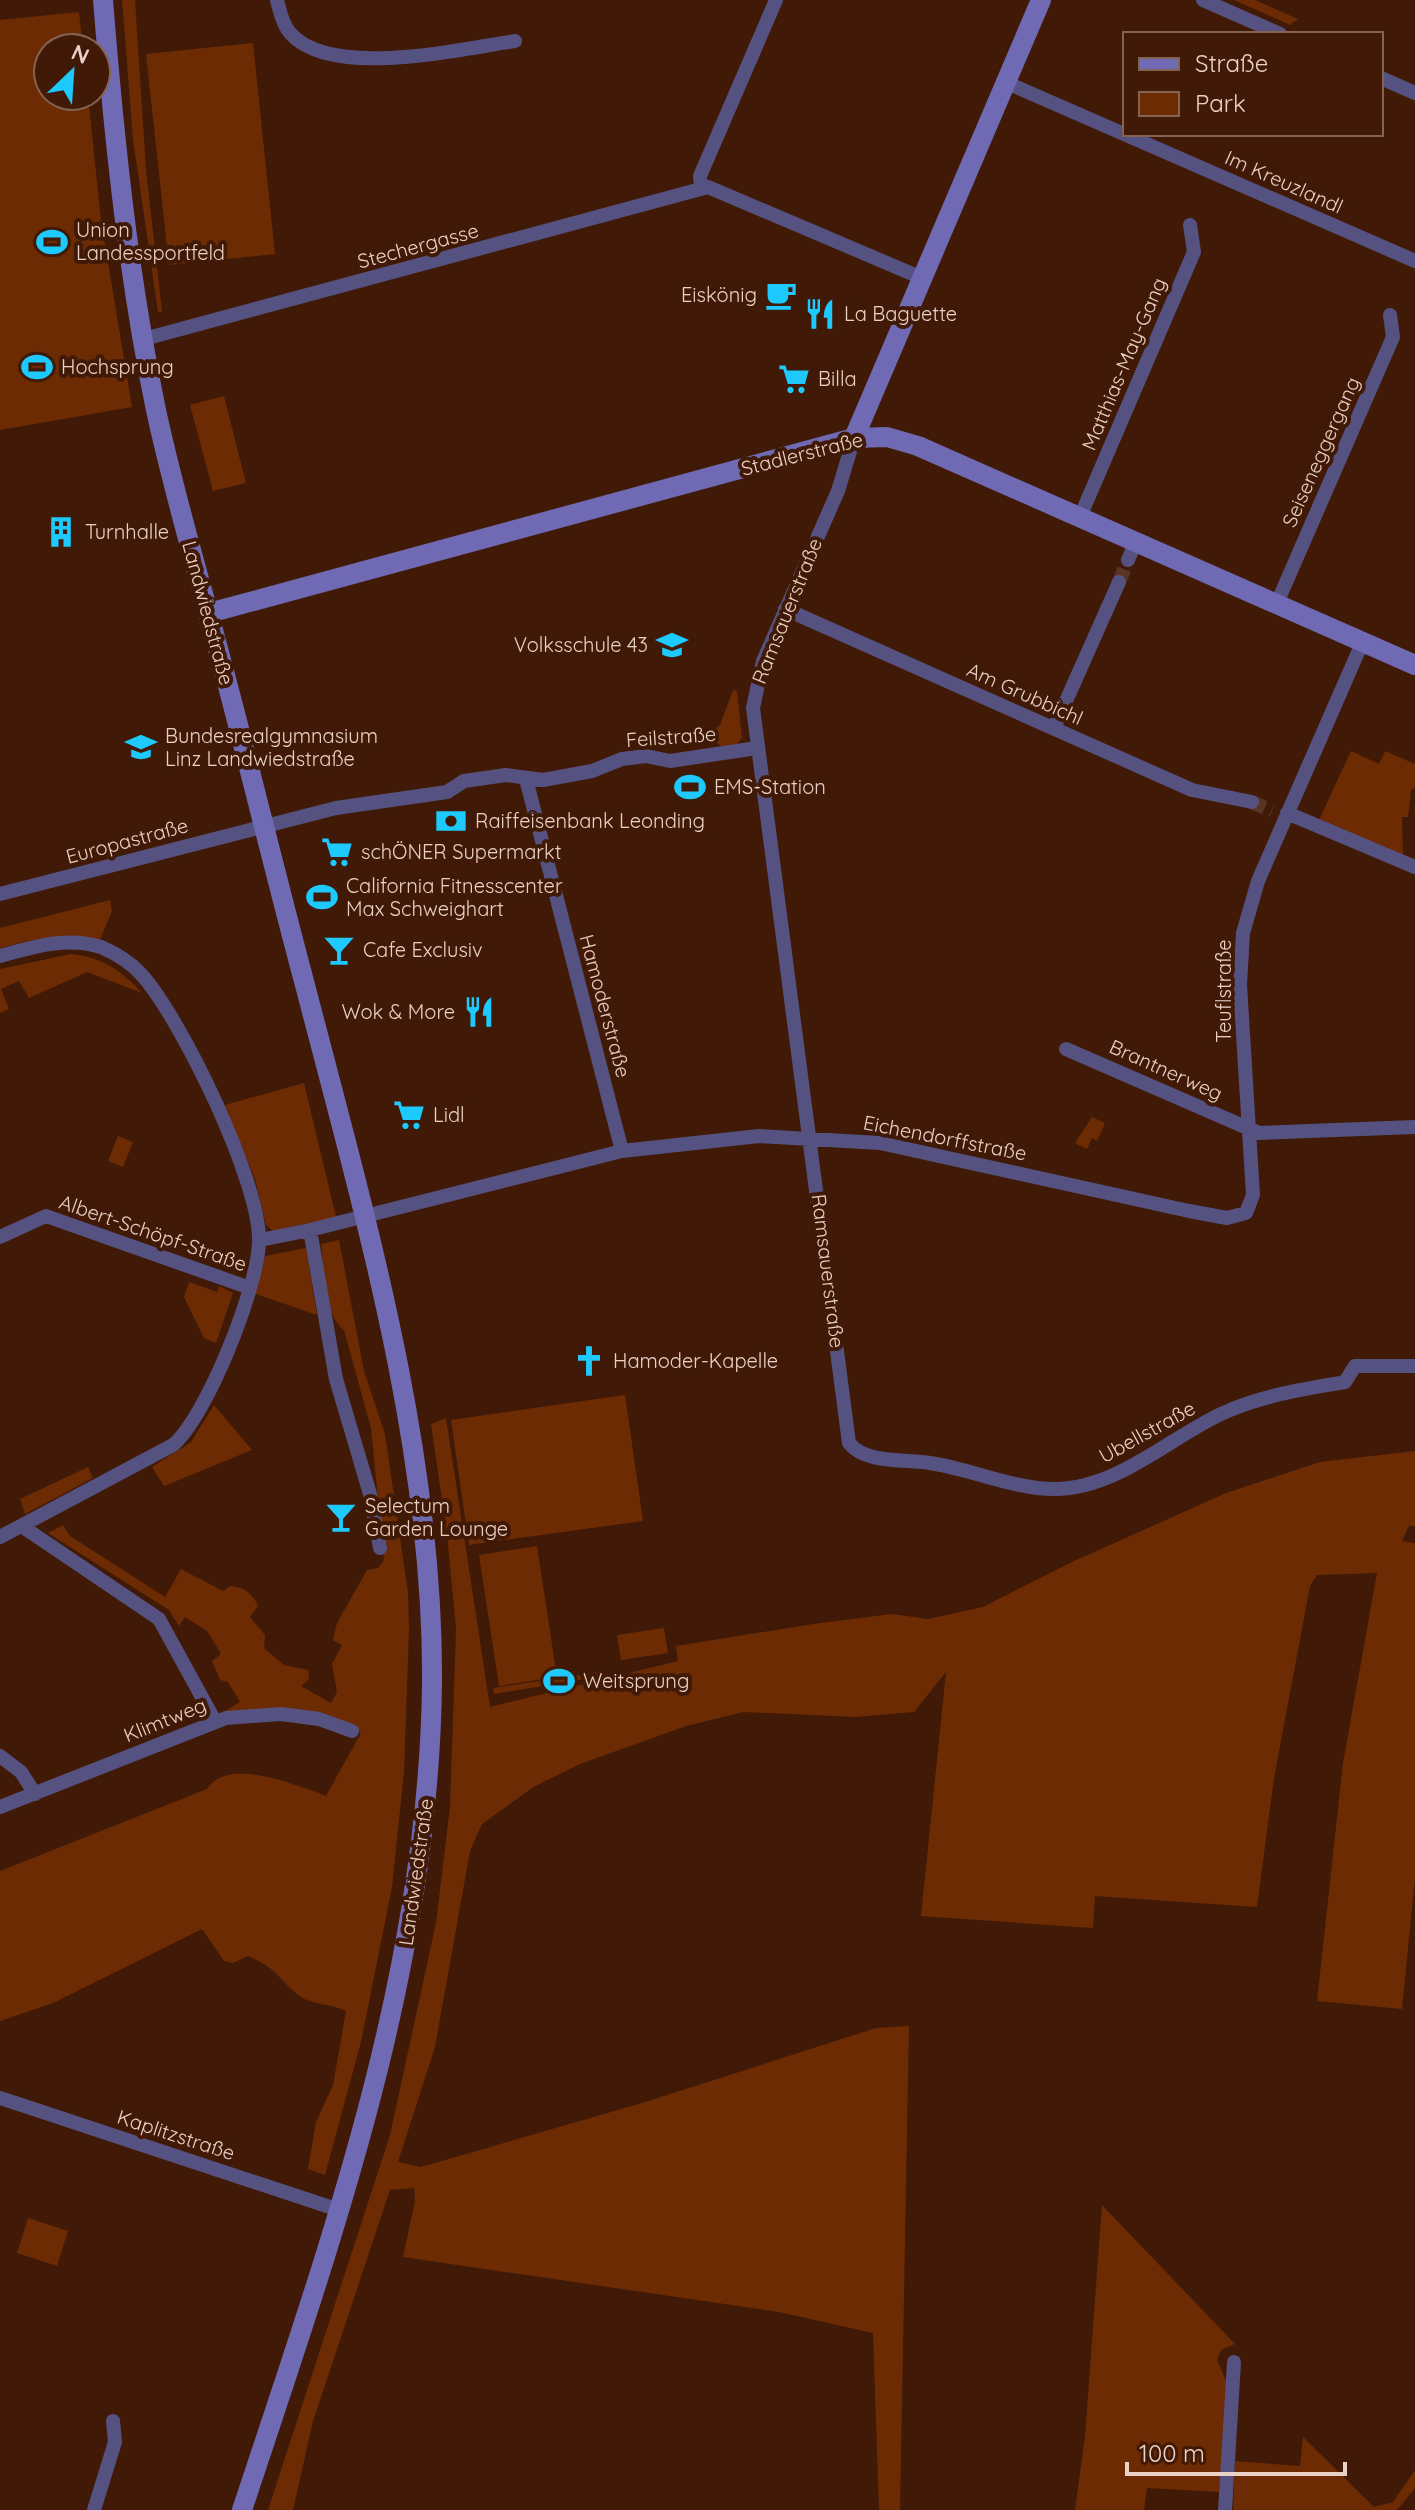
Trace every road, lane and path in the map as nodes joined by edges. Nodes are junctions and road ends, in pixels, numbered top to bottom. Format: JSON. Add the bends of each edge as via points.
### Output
{"nodes":[{"id":1,"x":103,"y":0,"type":"edge"},
{"id":2,"x":277,"y":0,"type":"edge"},
{"id":3,"x":776,"y":0,"type":"edge"},
{"id":4,"x":1041,"y":0,"type":"edge"},
{"id":5,"x":1203,"y":0,"type":"edge"},
{"id":6,"x":1275,"y":32,"type":"edge"},
{"id":7,"x":515,"y":41,"type":"dead end"},
{"id":8,"x":1383,"y":79,"type":"edge"},
{"id":9,"x":1005,"y":82,"type":"junction"},
{"id":10,"x":1415,"y":93,"type":"edge"},
{"id":11,"x":1123,"y":134,"type":"edge"},
{"id":12,"x":1129,"y":136,"type":"edge"},
{"id":13,"x":701,"y":189,"type":"junction"},
{"id":14,"x":1190,"y":225,"type":"dead end"},
{"id":15,"x":1415,"y":261,"type":"edge"},
{"id":16,"x":922,"y":278,"type":"junction"},
{"id":17,"x":1390,"y":315,"type":"dead end"},
{"id":18,"x":144,"y":339,"type":"junction"},
{"id":19,"x":854,"y":438,"type":"junction"},
{"id":20,"x":1080,"y":517,"type":"junction"},
{"id":21,"x":1119,"y":582,"type":"tunnel mouth"},
{"id":22,"x":1277,"y":603,"type":"junction"},
{"id":23,"x":785,"y":609,"type":"junction"},
{"id":24,"x":209,"y":613,"type":"junction"},
{"id":25,"x":1363,"y":641,"type":"junction"},
{"id":26,"x":1415,"y":665,"type":"edge"},
{"id":27,"x":1054,"y":728,"type":"junction"},
{"id":28,"x":757,"y":748,"type":"junction"},
{"id":29,"x":526,"y":779,"type":"junction"},
{"id":30,"x":1252,"y":802,"type":"tunnel mouth"},
{"id":31,"x":1282,"y":814,"type":"junction"},
{"id":32,"x":263,"y":826,"type":"junction"},
{"id":33,"x":1415,"y":867,"type":"edge"},
{"id":34,"x":0,"y":894,"type":"edge"},
{"id":35,"x":0,"y":956,"type":"edge"},
{"id":36,"x":1066,"y":1049,"type":"dead end"},
{"id":37,"x":1415,"y":1127,"type":"edge"},
{"id":38,"x":1249,"y":1129,"type":"junction"},
{"id":39,"x":812,"y":1137,"type":"junction"},
{"id":40,"x":622,"y":1151,"type":"junction"},
{"id":41,"x":363,"y":1217,"type":"junction"},
{"id":42,"x":1236,"y":1218,"type":"joint"},
{"id":43,"x":310,"y":1230,"type":"junction"},
{"id":44,"x":0,"y":1237,"type":"edge"},
{"id":45,"x":260,"y":1240,"type":"junction"},
{"id":46,"x":250,"y":1288,"type":"junction"},
{"id":47,"x":1415,"y":1366,"type":"edge"},
{"id":48,"x":855,"y":1450,"type":"joint"},
{"id":49,"x":23,"y":1527,"type":"junction"},
{"id":50,"x":0,"y":1537,"type":"edge"},
{"id":51,"x":380,"y":1548,"type":"dead end"},
{"id":52,"x":215,"y":1721,"type":"junction"},
{"id":53,"x":352,"y":1731,"type":"dead end"},
{"id":54,"x":0,"y":1756,"type":"edge"},
{"id":55,"x":35,"y":1794,"type":"junction"},
{"id":56,"x":0,"y":1807,"type":"edge"},
{"id":57,"x":0,"y":2098,"type":"edge"},
{"id":58,"x":339,"y":2210,"type":"junction"},
{"id":59,"x":1234,"y":2362,"type":"dead end"},
{"id":60,"x":113,"y":2421,"type":"dead end"},
{"id":61,"x":94,"y":2510,"type":"edge"},
{"id":62,"x":242,"y":2510,"type":"edge"},
{"id":63,"x":1225,"y":2510,"type":"edge"}],
"edges":[{"from":1,"to":18,"type":"main road","name":"Landwiedstraße","via":[[116,158]]},
{"from":2,"to":7,"type":"street","via":[[291,34],[331,54],[398,55]]},
{"from":3,"to":13,"type":"street","via":[[700,176]]},
{"from":4,"to":9,"type":"main road","name":"Ramsauerstraße"},
{"from":5,"to":6,"type":"street"},
{"from":8,"to":10,"type":"street"},
{"from":9,"to":11,"type":"street","name":"Im Kreuzlandl"},
{"from":9,"to":16,"type":"main road","name":"Ramsauerstraße"},
{"from":12,"to":15,"type":"street","name":"Im Kreuzlandl"},
{"from":13,"to":16,"type":"street","name":"Stechergasse","via":[[721,190]]},
{"from":13,"to":18,"type":"street","name":"Stechergasse"},
{"from":14,"to":20,"type":"street","name":"Matthias-May-Gang","via":[[1194,252]]},
{"from":16,"to":19,"type":"main road","name":"Ramsauerstraße"},
{"from":17,"to":22,"type":"street","name":"Seiseneggergang","via":[[1393,337]]},
{"from":18,"to":24,"type":"main road","name":"Landwiedstraße","via":[[161,431]]},
{"from":19,"to":20,"type":"main road","name":"Stadlerstraße","via":[[903,440]]},
{"from":19,"to":23,"type":"street","name":"Ramsauerstraße","via":[[838,491]]},
{"from":19,"to":24,"type":"main road","name":"Stadlerstraße"},
{"from":20,"to":22,"type":"main road","name":"Stadlerstraße","via":[[1132,550]]},
{"from":21,"to":27,"type":"street"},
{"from":22,"to":25,"type":"main road","name":"Stadlerstraße"},
{"from":23,"to":27,"type":"street","name":"Am Grubbichl"},
{"from":23,"to":28,"type":"street","name":"Ramsauerstraße","via":[[754,692]]},
{"from":24,"to":32,"type":"main road","name":"Landwiedstraße"},
{"from":25,"to":26,"type":"main road","name":"Stadlerstraße"},
{"from":25,"to":31,"type":"street","name":"Teuflstraße"},
{"from":27,"to":30,"type":"street","name":"Am Grubbichl","via":[[1192,790]]},
{"from":28,"to":29,"type":"street","name":"Feilstraße","via":[[670,761],[622,759],[592,771]]},
{"from":28,"to":39,"type":"street","name":"Ramsauerstraße"},
{"from":29,"to":32,"type":"street","name":"Feilstraße","via":[[506,775],[466,780],[447,792],[354,804]]},
{"from":29,"to":40,"type":"street","name":"Hamoderstraße"},
{"from":31,"to":33,"type":"street"},
{"from":31,"to":38,"type":"street","name":"Teuflstraße","via":[[1252,897],[1241,954]]},
{"from":32,"to":34,"type":"street","name":"Europastraße"},
{"from":32,"to":41,"type":"main road","name":"Landwiedstraße"},
{"from":35,"to":45,"type":"street","name":"Albert-Schöpf-Straße","via":[[48,944],[87,943],[123,958],[143,976],[212,1096],[255,1200]]},
{"from":36,"to":38,"type":"street","name":"Brantnerweg"},
{"from":37,"to":38,"type":"street","via":[[1259,1133]]},
{"from":38,"to":42,"type":"street","name":"Teuflstraße","via":[[1253,1195],[1246,1213]]},
{"from":39,"to":40,"type":"street","name":"Eichendorffstraße","via":[[697,1140]]},
{"from":39,"to":42,"type":"street","name":"Eichendorffstraße","via":[[904,1147]]},
{"from":39,"to":48,"type":"street","name":"Ramsauerstraße","via":[[849,1443]]},
{"from":40,"to":41,"type":"street","name":"Eichendorffstraße"},
{"from":41,"to":43,"type":"street"},
{"from":41,"to":58,"type":"main road","name":"Landwiedstraße","via":[[417,1484],[432,1630],[431,1719],[427,1806],[406,1944],[381,2067]]},
{"from":43,"to":45,"type":"street","name":"Albert-Schöpf-Straße"},
{"from":43,"to":51,"type":"street","via":[[336,1379]]},
{"from":44,"to":46,"type":"street","name":"Albert-Schöpf-Straße","via":[[46,1216]]},
{"from":45,"to":46,"type":"street","name":"Albert-Schöpf-Straße"},
{"from":46,"to":49,"type":"street","name":"Albert-Schöpf-Straße","via":[[203,1407],[182,1438]]},
{"from":47,"to":48,"type":"street","name":"Ubellstraße","via":[[1355,1366],[1345,1382],[1224,1412],[1105,1479],[1082,1486],[1028,1485]]},
{"from":49,"to":50,"type":"street","name":"Albert-Schöpf-Straße"},
{"from":49,"to":52,"type":"street","via":[[159,1619]]},
{"from":52,"to":53,"type":"street","name":"Klimtweg","via":[[281,1714]]},
{"from":52,"to":55,"type":"street","name":"Klimtweg"},
{"from":54,"to":55,"type":"street","via":[[21,1772]]},
{"from":55,"to":56,"type":"street","name":"Klimtweg"},
{"from":57,"to":58,"type":"street","name":"Kaplitzstraße"},
{"from":58,"to":62,"type":"main road","name":"Landwiedstraße"},
{"from":59,"to":63,"type":"street"},
{"from":60,"to":61,"type":"street","via":[[115,2442]]}]}
